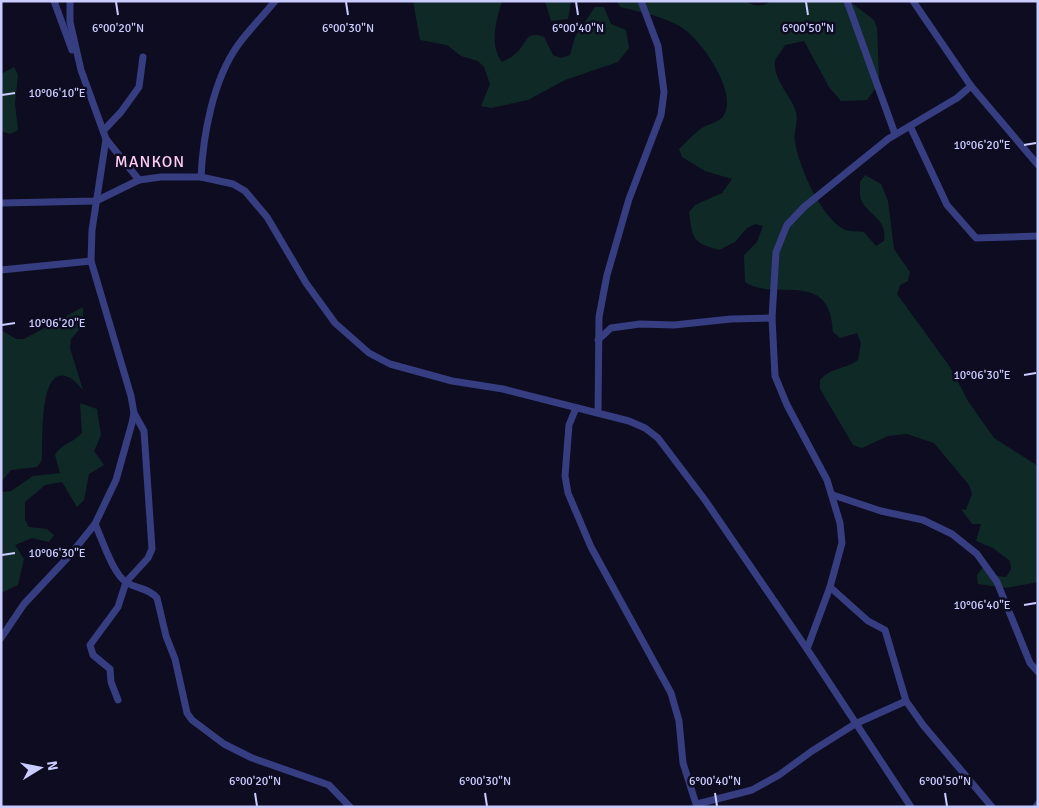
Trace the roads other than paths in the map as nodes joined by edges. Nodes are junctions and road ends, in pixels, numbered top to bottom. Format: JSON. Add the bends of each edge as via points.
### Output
{"nodes":[{"id":1,"x":54,"y":1,"type":"edge"},
{"id":2,"x":70,"y":1,"type":"edge"},
{"id":3,"x":641,"y":1,"type":"edge"},
{"id":4,"x":847,"y":1,"type":"edge"},
{"id":5,"x":912,"y":1,"type":"edge"},
{"id":6,"x":273,"y":2,"type":"edge"},
{"id":7,"x":143,"y":57,"type":"dead end"},
{"id":8,"x":81,"y":70,"type":"junction"},
{"id":9,"x":971,"y":86,"type":"junction"},
{"id":10,"x":910,"y":126,"type":"junction"},
{"id":11,"x":104,"y":130,"type":"junction"},
{"id":12,"x":896,"y":134,"type":"junction"},
{"id":13,"x":106,"y":139,"type":"junction"},
{"id":14,"x":1038,"y":165,"type":"edge"},
{"id":15,"x":201,"y":177,"type":"junction"},
{"id":16,"x":139,"y":180,"type":"junction"},
{"id":17,"x":96,"y":201,"type":"junction"},
{"id":18,"x":1,"y":203,"type":"edge"},
{"id":19,"x":1038,"y":236,"type":"edge"},
{"id":20,"x":92,"y":261,"type":"junction"},
{"id":21,"x":1,"y":270,"type":"edge"},
{"id":22,"x":772,"y":318,"type":"junction"},
{"id":23,"x":598,"y":340,"type":"junction"},
{"id":24,"x":576,"y":408,"type":"junction"},
{"id":25,"x":134,"y":413,"type":"junction"},
{"id":26,"x":598,"y":413,"type":"junction"},
{"id":27,"x":833,"y":495,"type":"junction"},
{"id":28,"x":95,"y":524,"type":"junction"},
{"id":29,"x":126,"y":582,"type":"junction"},
{"id":30,"x":830,"y":587,"type":"junction"},
{"id":31,"x":1,"y":638,"type":"edge"},
{"id":32,"x":807,"y":649,"type":"junction"},
{"id":33,"x":1038,"y":672,"type":"edge"},
{"id":34,"x":118,"y":700,"type":"dead end"},
{"id":35,"x":906,"y":701,"type":"junction"},
{"id":36,"x":855,"y":724,"type":"junction"},
{"id":37,"x":697,"y":805,"type":"edge"},
{"id":38,"x":350,"y":807,"type":"edge"},
{"id":39,"x":911,"y":807,"type":"edge"},
{"id":40,"x":992,"y":807,"type":"edge"}],
"edges":[{"from":1,"to":8,"type":"street"},
{"from":2,"to":8,"type":"street","via":[[70,22]]},
{"from":3,"to":23,"type":"street","via":[[658,46],[664,92],[661,115],[619,229],[600,308]]},
{"from":4,"to":12,"type":"street"},
{"from":5,"to":9,"type":"street"},
{"from":6,"to":15,"type":"street","via":[[237,47],[213,100]]},
{"from":7,"to":11,"type":"street","via":[[139,87]]},
{"from":8,"to":11,"type":"street"},
{"from":9,"to":10,"type":"street"},
{"from":9,"to":14,"type":"street"},
{"from":10,"to":12,"type":"street"},
{"from":10,"to":19,"type":"street","via":[[947,205],[976,238]]},
{"from":11,"to":13,"type":"street"},
{"from":12,"to":22,"type":"street","via":[[804,207],[787,225],[776,252]]},
{"from":13,"to":16,"type":"street"},
{"from":13,"to":17,"type":"street"},
{"from":15,"to":16,"type":"street"},
{"from":15,"to":24,"type":"street","via":[[233,184],[245,191],[267,217],[306,283],[335,323],[369,353],[390,364],[452,381],[503,389]]},
{"from":16,"to":17,"type":"street"},
{"from":17,"to":18,"type":"street"},
{"from":17,"to":20,"type":"street"},
{"from":20,"to":21,"type":"street"},
{"from":20,"to":25,"type":"street"},
{"from":22,"to":23,"type":"street","via":[[674,325],[640,324],[612,328]]},
{"from":22,"to":27,"type":"street","via":[[775,376]]},
{"from":23,"to":26,"type":"street"},
{"from":24,"to":26,"type":"street"},
{"from":24,"to":37,"type":"street","via":[[569,425],[565,476],[568,493],[591,547],[671,693],[679,721],[683,763]]},
{"from":25,"to":28,"type":"street","via":[[116,480]]},
{"from":25,"to":29,"type":"street","via":[[144,431],[152,549]]},
{"from":26,"to":32,"type":"street","via":[[629,421],[658,438]]},
{"from":27,"to":30,"type":"street","via":[[842,543]]},
{"from":27,"to":33,"type":"street","via":[[881,511],[923,520],[952,534],[977,554],[998,582],[1030,663]]},
{"from":28,"to":29,"type":"street","via":[[121,578]]},
{"from":28,"to":31,"type":"street","via":[[24,604]]},
{"from":29,"to":34,"type":"street","via":[[118,607],[90,644],[92,656],[110,669]]},
{"from":29,"to":38,"type":"street","via":[[153,593],[157,598],[187,713],[192,720],[224,744],[252,758],[330,785]]},
{"from":30,"to":32,"type":"street"},
{"from":30,"to":35,"type":"street","via":[[868,621],[885,630]]},
{"from":32,"to":36,"type":"street"},
{"from":35,"to":36,"type":"street"},
{"from":35,"to":40,"type":"street"},
{"from":36,"to":37,"type":"street","via":[[762,785]]},
{"from":36,"to":39,"type":"street"}]}
